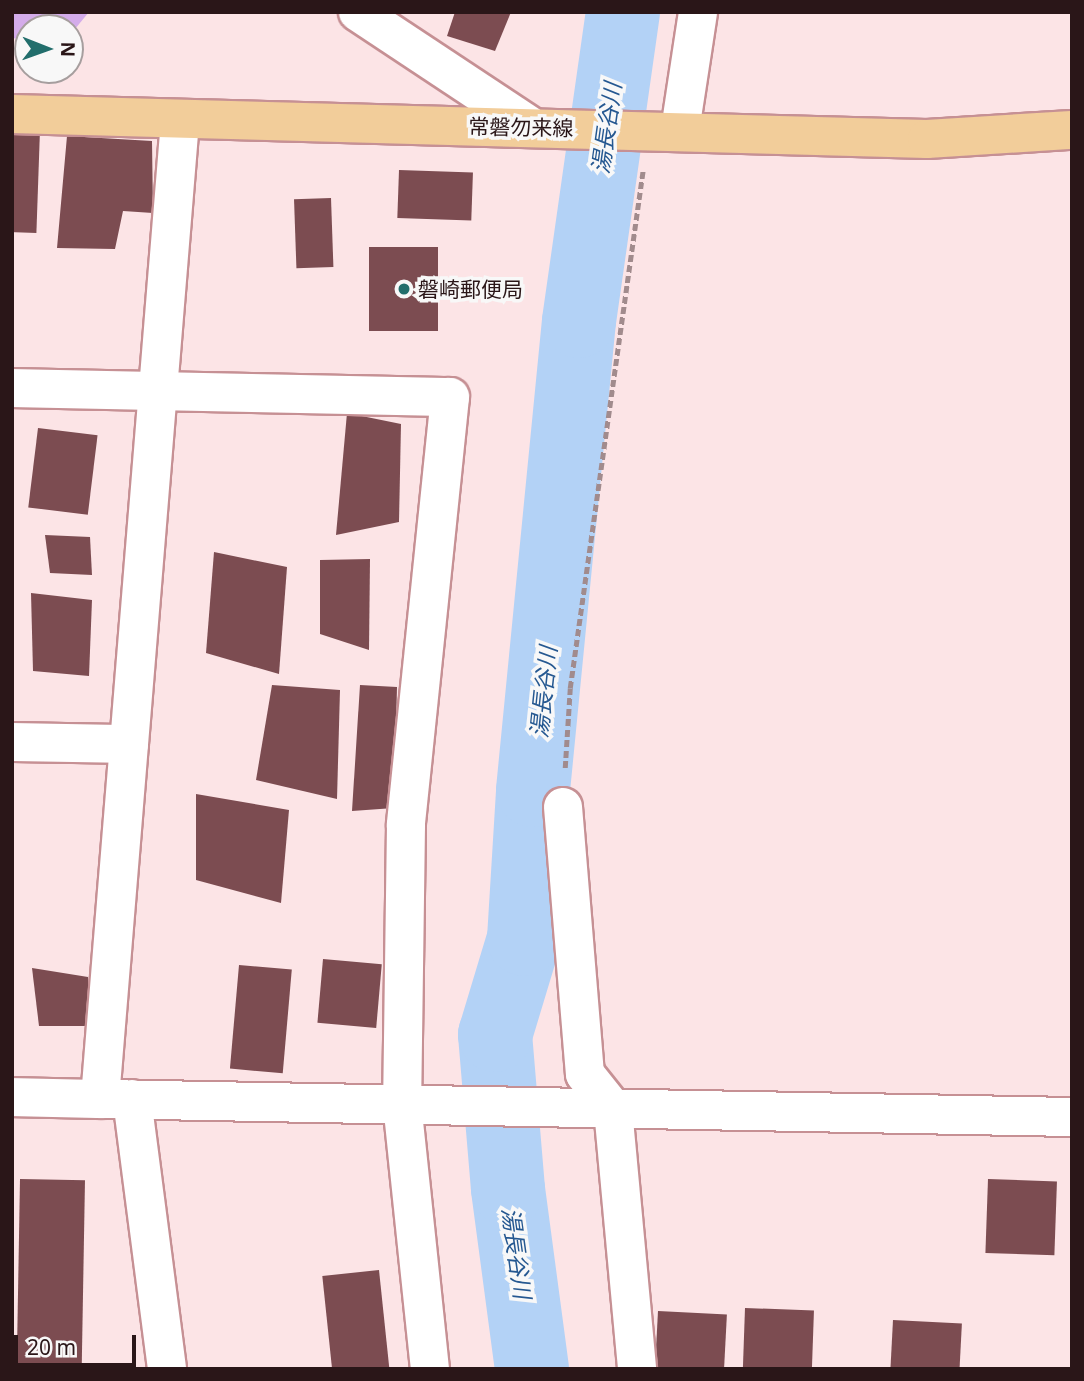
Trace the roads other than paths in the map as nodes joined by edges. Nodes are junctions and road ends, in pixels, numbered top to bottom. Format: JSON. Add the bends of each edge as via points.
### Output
{"nodes":[{"id":1,"x":358,"y":12,"type":"edge"},
{"id":2,"x":698,"y":12,"type":"edge"},
{"id":3,"x":12,"y":114,"type":"edge"},
{"id":4,"x":180,"y":121,"type":"junction"},
{"id":5,"x":550,"y":127,"type":"junction"},
{"id":6,"x":654,"y":130,"type":"junction"},
{"id":7,"x":1072,"y":130,"type":"edge"},
{"id":8,"x":12,"y":388,"type":"edge"},
{"id":9,"x":158,"y":390,"type":"junction"},
{"id":10,"x":12,"y":742,"type":"edge"},
{"id":11,"x":129,"y":744,"type":"junction"},
{"id":12,"x":563,"y":807,"type":"road end"},
{"id":13,"x":12,"y":1097,"type":"edge"},
{"id":14,"x":116,"y":1099,"type":"junction"},
{"id":15,"x":402,"y":1103,"type":"junction"},
{"id":16,"x":613,"y":1109,"type":"junction"},
{"id":17,"x":1072,"y":1117,"type":"edge"},
{"id":18,"x":167,"y":1369,"type":"edge"},
{"id":19,"x":430,"y":1369,"type":"edge"},
{"id":20,"x":637,"y":1369,"type":"edge"}],
"edges":[{"from":1,"to":5,"type":"street"},
{"from":2,"to":6,"type":"street"},
{"from":3,"to":4,"type":"main road","name":"常磐勿来線"},
{"from":4,"to":5,"type":"main road","name":"常磐勿来線"},
{"from":4,"to":9,"type":"street"},
{"from":5,"to":6,"type":"main road","name":"常磐勿来線"},
{"from":6,"to":7,"type":"main road","name":"常磐勿来線","via":[[927,139]]},
{"from":8,"to":9,"type":"street"},
{"from":9,"to":11,"type":"street"},
{"from":9,"to":15,"type":"street","via":[[450,397],[407,825]]},
{"from":10,"to":11,"type":"street"},
{"from":11,"to":14,"type":"street"},
{"from":12,"to":16,"type":"street","via":[[585,1074]]},
{"from":13,"to":14,"type":"street"},
{"from":14,"to":15,"type":"street"},
{"from":14,"to":18,"type":"street"},
{"from":15,"to":16,"type":"street"},
{"from":15,"to":19,"type":"street"},
{"from":16,"to":17,"type":"street"},
{"from":16,"to":20,"type":"street"}]}
